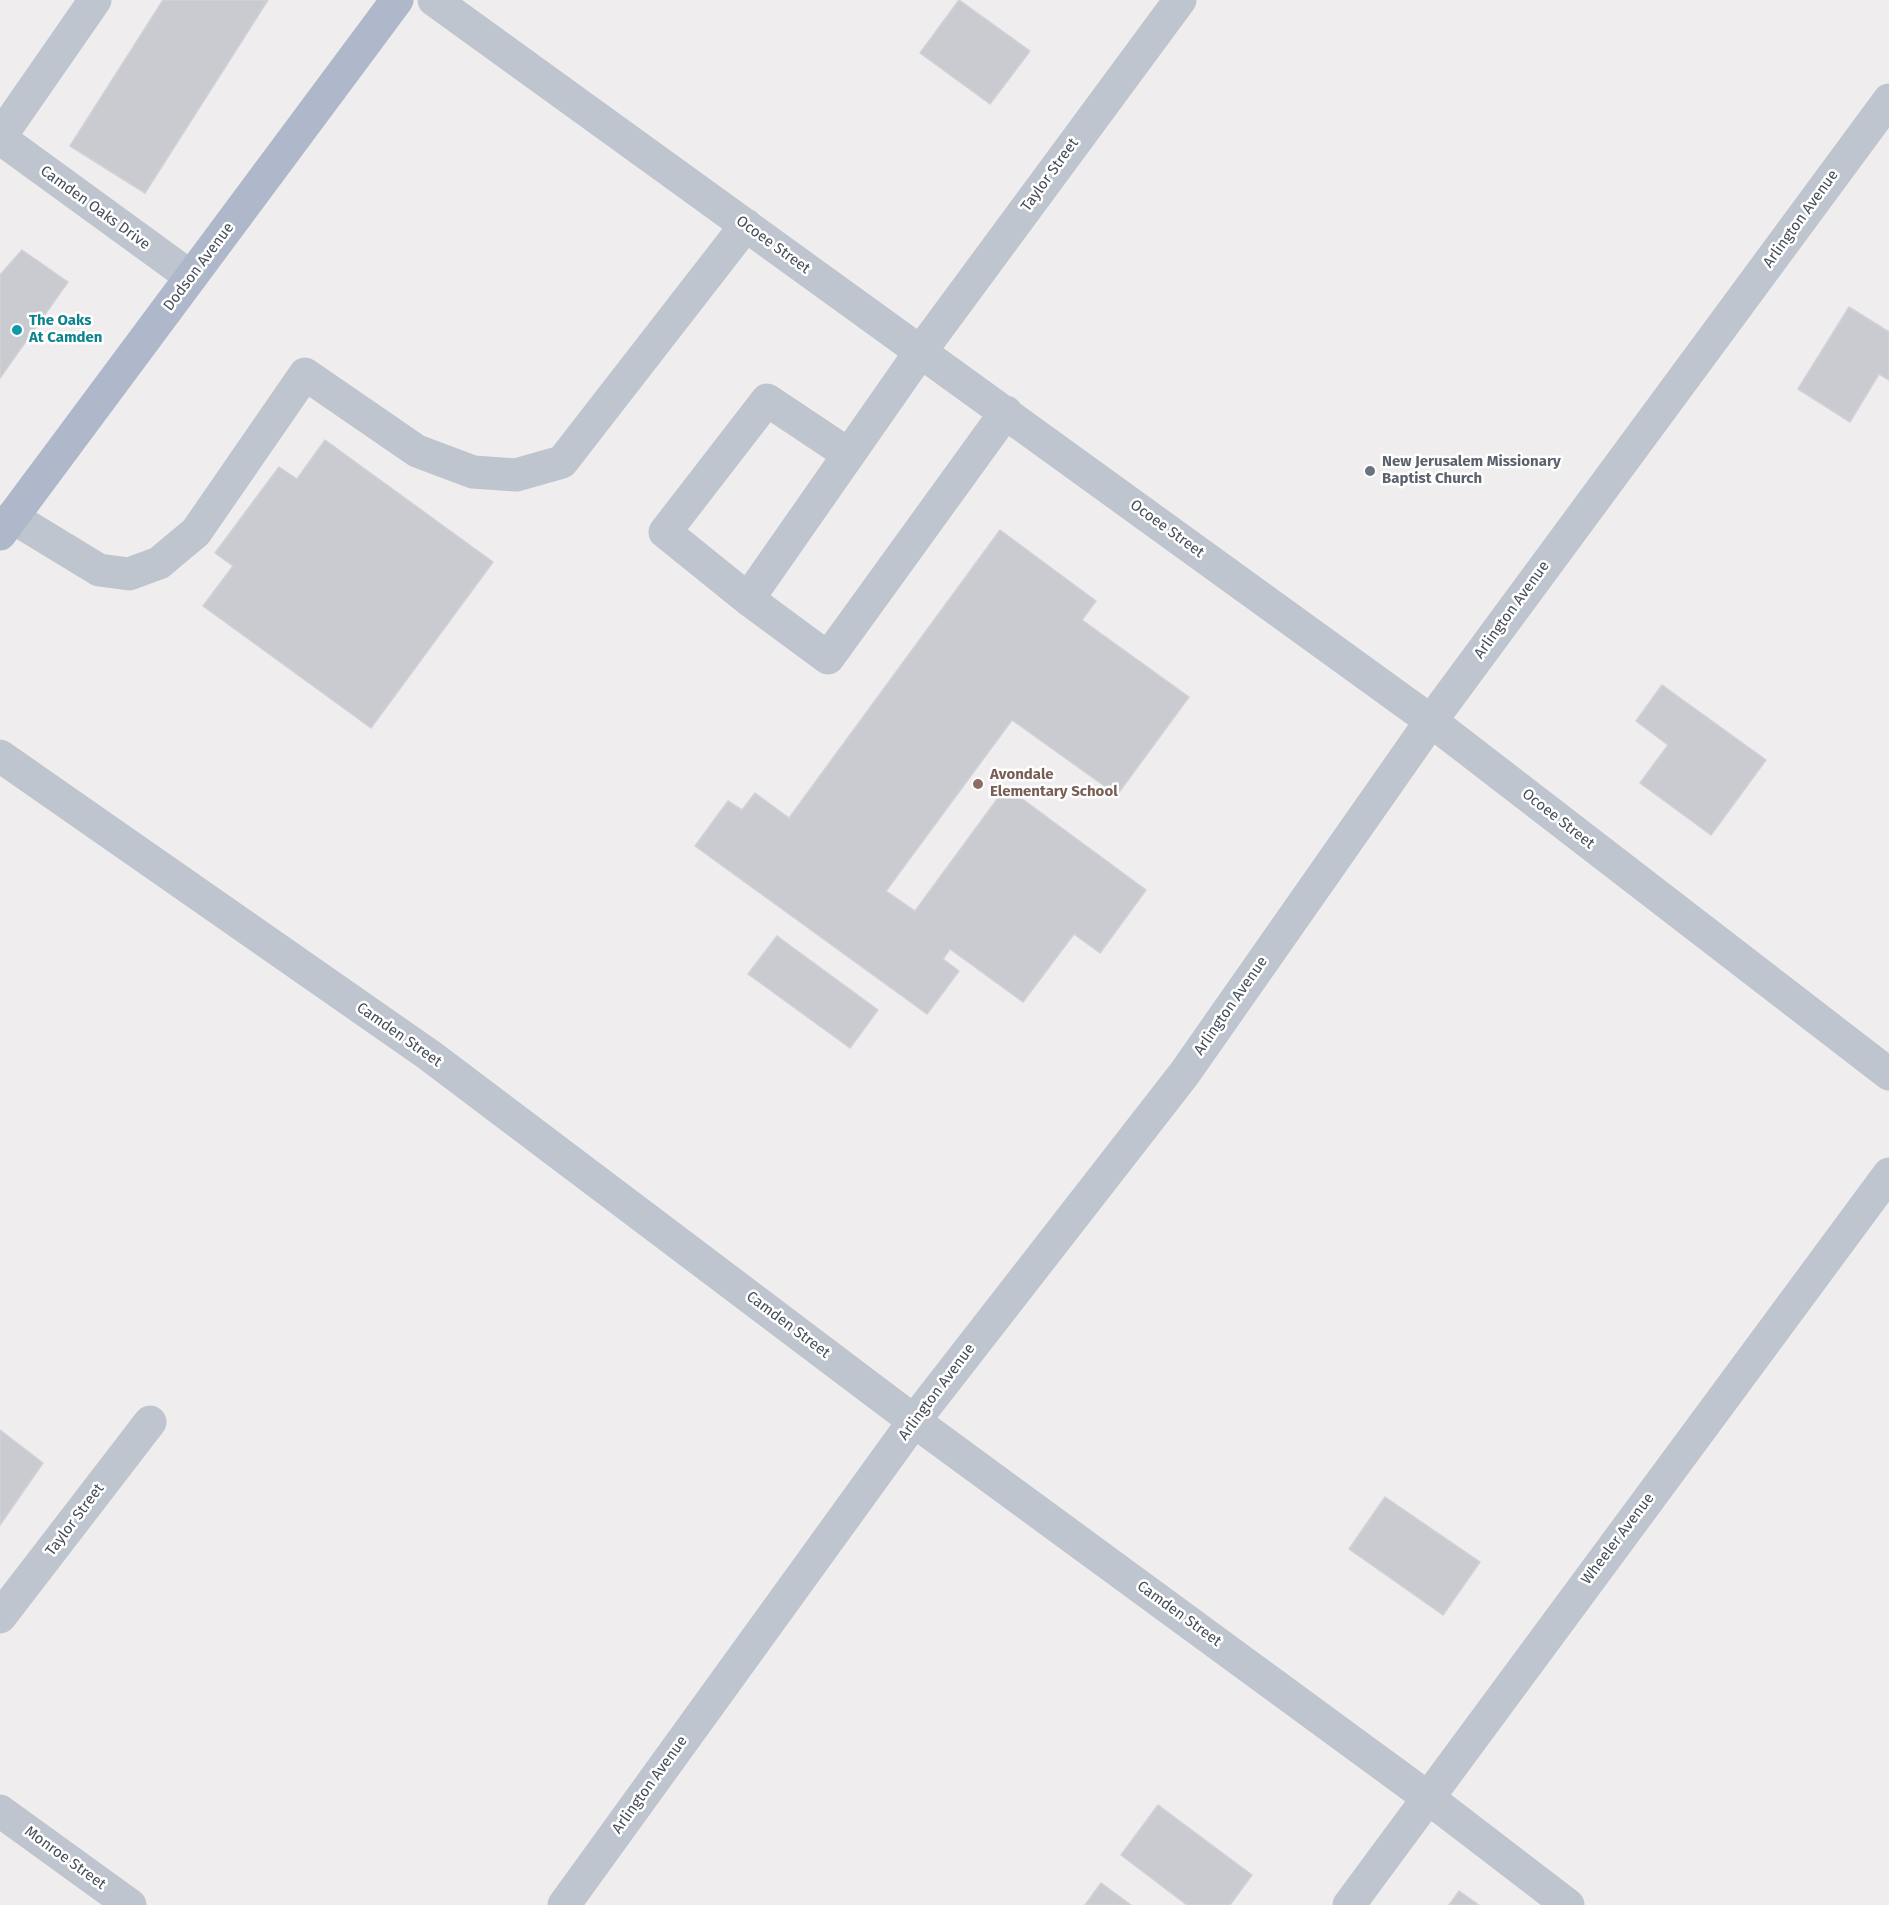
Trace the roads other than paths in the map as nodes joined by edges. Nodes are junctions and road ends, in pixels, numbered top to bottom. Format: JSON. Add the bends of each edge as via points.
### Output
{"nodes":[{"id":1,"x":95,"y":0,"type":"edge"},
{"id":2,"x":398,"y":0,"type":"edge"},
{"id":3,"x":434,"y":0,"type":"edge"},
{"id":4,"x":1180,"y":0,"type":"edge"},
{"id":5,"x":1889,"y":100,"type":"edge"},
{"id":6,"x":0,"y":138,"type":"edge"},
{"id":7,"x":746,"y":225,"type":"junction"},
{"id":8,"x":191,"y":277,"type":"junction"},
{"id":9,"x":921,"y":351,"type":"junction"},
{"id":10,"x":1006,"y":412,"type":"junction"},
{"id":11,"x":849,"y":454,"type":"junction"},
{"id":12,"x":6,"y":525,"type":"edge"},
{"id":13,"x":748,"y":599,"type":"junction"},
{"id":14,"x":1431,"y":721,"type":"junction"},
{"id":15,"x":0,"y":756,"type":"edge"},
{"id":16,"x":1889,"y":1074,"type":"edge"},
{"id":17,"x":1889,"y":1174,"type":"edge"},
{"id":18,"x":914,"y":1420,"type":"junction"},
{"id":19,"x":150,"y":1422,"type":"dead end"},
{"id":20,"x":0,"y":1617,"type":"edge"},
{"id":21,"x":1428,"y":1797,"type":"junction"},
{"id":22,"x":0,"y":1810,"type":"edge"},
{"id":23,"x":130,"y":1905,"type":"edge"},
{"id":24,"x":564,"y":1905,"type":"edge"},
{"id":25,"x":1349,"y":1905,"type":"edge"},
{"id":26,"x":1568,"y":1905,"type":"edge"}],
"edges":[{"from":1,"to":6,"type":"street"},
{"from":2,"to":8,"type":"main road","name":"Dodson Avenue"},
{"from":3,"to":7,"type":"street","name":"Ocoee Street"},
{"from":4,"to":9,"type":"street","name":"Taylor Street"},
{"from":5,"to":14,"type":"street","name":"Arlington Avenue"},
{"from":6,"to":8,"type":"street","name":"Camden Oaks Drive"},
{"from":7,"to":9,"type":"street","name":"Ocoee Street"},
{"from":7,"to":12,"type":"street","via":[[562,462],[516,475],[473,472],[417,451],[305,374],[195,532],[159,563],[129,574],[99,570]]},
{"from":8,"to":12,"type":"main road","name":"Dodson Avenue"},
{"from":9,"to":10,"type":"street","name":"Ocoee Street"},
{"from":9,"to":11,"type":"street","name":"Taylor Street"},
{"from":10,"to":13,"type":"street","via":[[828,658]]},
{"from":10,"to":14,"type":"street","name":"Ocoee Street"},
{"from":11,"to":13,"type":"street","name":"Taylor Street"},
{"from":11,"to":13,"type":"street","via":[[766,400],[665,532]]},
{"from":14,"to":16,"type":"street","name":"Ocoee Street"},
{"from":14,"to":18,"type":"street","name":"Arlington Avenue","via":[[1184,1074]]},
{"from":15,"to":18,"type":"street","name":"Camden Street","via":[[429,1055]]},
{"from":17,"to":21,"type":"street","name":"Wheeler Avenue"},
{"from":18,"to":21,"type":"street","name":"Camden Street"},
{"from":18,"to":24,"type":"street","name":"Arlington Avenue"},
{"from":19,"to":20,"type":"street","name":"Taylor Street"},
{"from":21,"to":25,"type":"street","name":"Wheeler Avenue"},
{"from":21,"to":26,"type":"street","name":"Camden Street"},
{"from":22,"to":23,"type":"street","name":"Monroe Street"}]}
